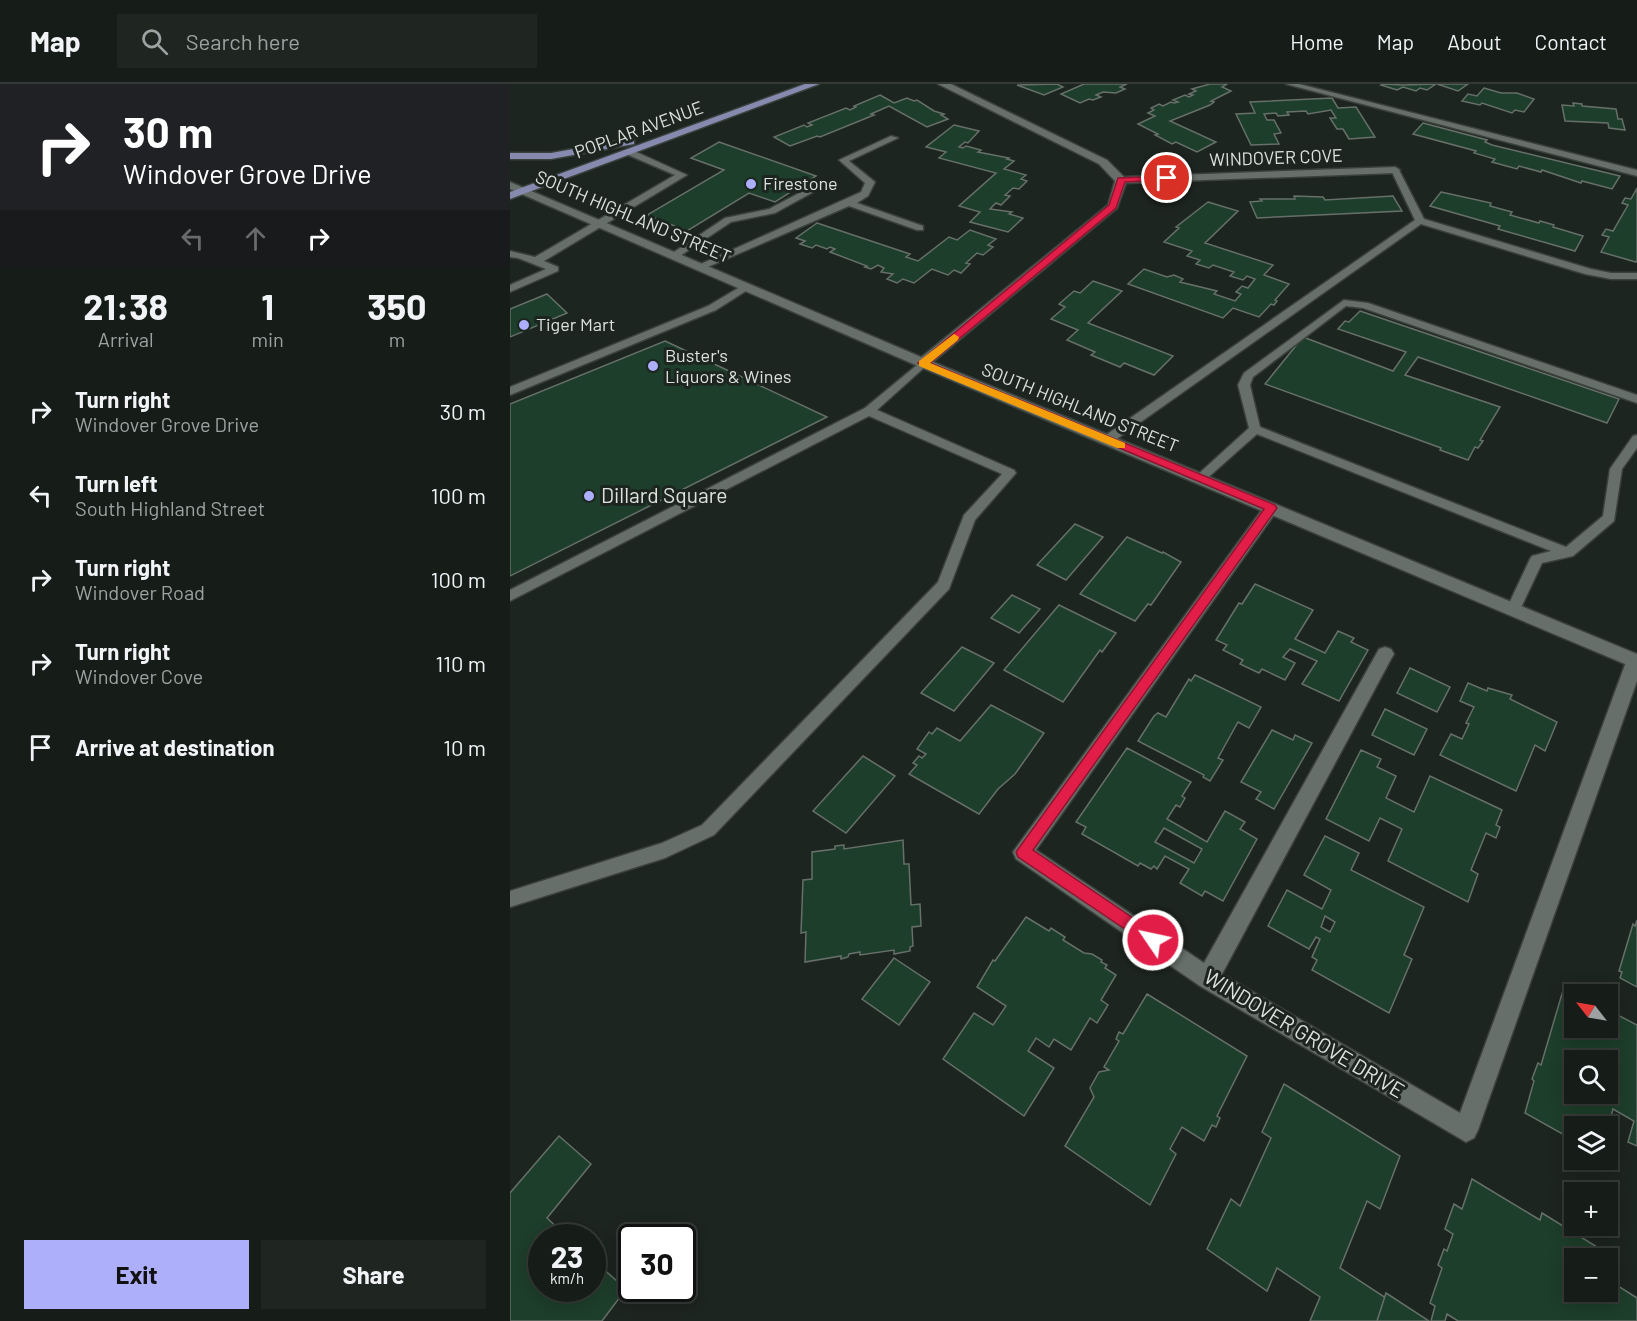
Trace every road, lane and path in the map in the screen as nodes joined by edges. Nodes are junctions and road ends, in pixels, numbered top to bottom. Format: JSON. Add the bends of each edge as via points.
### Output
{"nodes":[{"id":1,"x":814,"y":84,"type":"edge"},
{"id":2,"x":944,"y":84,"type":"edge"},
{"id":3,"x":1290,"y":84,"type":"edge"},
{"id":4,"x":697,"y":127,"type":"junction"},
{"id":5,"x":894,"y":138,"type":"dead end"},
{"id":6,"x":629,"y":152,"type":"junction"},
{"id":7,"x":510,"y":156,"type":"edge"},
{"id":8,"x":1395,"y":170,"type":"joint"},
{"id":9,"x":1637,"y":173,"type":"edge"},
{"id":10,"x":1121,"y":180,"type":"junction"},
{"id":11,"x":510,"y":185,"type":"edge"},
{"id":12,"x":821,"y":185,"type":"dead end"},
{"id":13,"x":517,"y":194,"type":"edge"},
{"id":14,"x":849,"y":203,"type":"junction"},
{"id":15,"x":1420,"y":221,"type":"junction"},
{"id":16,"x":601,"y":224,"type":"junction"},
{"id":17,"x":920,"y":228,"type":"dead end"},
{"id":18,"x":510,"y":254,"type":"edge"},
{"id":19,"x":673,"y":256,"type":"junction"},
{"id":20,"x":536,"y":261,"type":"junction"},
{"id":21,"x":699,"y":267,"type":"junction"},
{"id":22,"x":1637,"y":276,"type":"edge"},
{"id":23,"x":745,"y":287,"type":"junction"},
{"id":24,"x":510,"y":289,"type":"edge"},
{"id":25,"x":923,"y":363,"type":"junction"},
{"id":26,"x":510,"y":391,"type":"edge"},
{"id":27,"x":1637,"y":399,"type":"edge"},
{"id":28,"x":869,"y":411,"type":"junction"},
{"id":29,"x":1255,"y":429,"type":"junction"},
{"id":30,"x":1637,"y":439,"type":"edge"},
{"id":31,"x":1107,"y":440,"type":"junction"},
{"id":32,"x":1200,"y":478,"type":"junction"},
{"id":33,"x":1271,"y":508,"type":"junction"},
{"id":34,"x":1568,"y":553,"type":"junction"},
{"id":35,"x":510,"y":596,"type":"edge"},
{"id":36,"x":1513,"y":610,"type":"junction"},
{"id":37,"x":1385,"y":654,"type":"dead end"},
{"id":38,"x":1636,"y":660,"type":"edge"},
{"id":39,"x":510,"y":899,"type":"edge"},
{"id":40,"x":1208,"y":978,"type":"junction"}],
"edges":[{"from":1,"to":4,"type":"main road","name":"POPLAR AVENUE"},
{"from":2,"to":10,"type":"street","via":[[1103,162]]},
{"from":3,"to":9,"type":"lane"},
{"from":4,"to":6,"type":"main road","name":"POPLAR AVENUE"},
{"from":4,"to":7,"type":"main road","via":[[569,153]]},
{"from":5,"to":14,"type":"lane","via":[[843,160],[870,182],[866,194]]},
{"from":6,"to":13,"type":"main road","name":"POPLAR AVENUE"},
{"from":6,"to":16,"type":"lane","via":[[682,175]]},
{"from":8,"to":10,"type":"street","name":"WINDOVER COVE"},
{"from":8,"to":15,"type":"lane"},
{"from":10,"to":25,"type":"street","via":[[1113,206]]},
{"from":11,"to":13,"type":"street","name":"SOUTH HIGHLAND STREET"},
{"from":12,"to":19,"type":"lane","via":[[772,210],[728,220]]},
{"from":13,"to":16,"type":"street","name":"SOUTH HIGHLAND STREET"},
{"from":14,"to":17,"type":"lane"},
{"from":14,"to":21,"type":"lane"},
{"from":15,"to":22,"type":"lane","via":[[1589,272]]},
{"from":15,"to":31,"type":"lane"},
{"from":16,"to":19,"type":"street","name":"SOUTH HIGHLAND STREET"},
{"from":16,"to":20,"type":"lane"},
{"from":18,"to":20,"type":"lane"},
{"from":19,"to":21,"type":"street","name":"SOUTH HIGHLAND STREET"},
{"from":20,"to":24,"type":"lane","via":[[554,269]]},
{"from":21,"to":23,"type":"street","name":"SOUTH HIGHLAND STREET"},
{"from":23,"to":25,"type":"street","name":"SOUTH HIGHLAND STREET"},
{"from":23,"to":26,"type":"lane","via":[[712,308]]},
{"from":25,"to":28,"type":"lane"},
{"from":25,"to":31,"type":"street","name":"SOUTH HIGHLAND STREET"},
{"from":27,"to":29,"type":"lane","via":[[1364,305],[1344,303],[1248,375],[1244,385]]},
{"from":28,"to":35,"type":"lane"},
{"from":28,"to":39,"type":"lane","via":[[1010,472],[969,518],[944,585],[708,830],[665,849]]},
{"from":29,"to":32,"type":"lane"},
{"from":29,"to":34,"type":"lane"},
{"from":30,"to":34,"type":"lane","via":[[1616,469],[1609,518]]},
{"from":31,"to":32,"type":"street","name":"SOUTH HIGHLAND STREET"},
{"from":32,"to":33,"type":"street","name":"SOUTH HIGHLAND STREET"},
{"from":33,"to":36,"type":"street","name":"SOUTH HIGHLAND STREET"},
{"from":33,"to":40,"type":"street","name":"WINDOVER GROVE DRIVE","via":[[1023,852]]},
{"from":34,"to":36,"type":"lane","via":[[1537,559]]},
{"from":36,"to":38,"type":"street","name":"SOUTH HIGHLAND STREET"},
{"from":37,"to":40,"type":"street"},
{"from":38,"to":40,"type":"street","name":"WINDOVER GROVE DRIVE","via":[[1466,1130]]}]}
